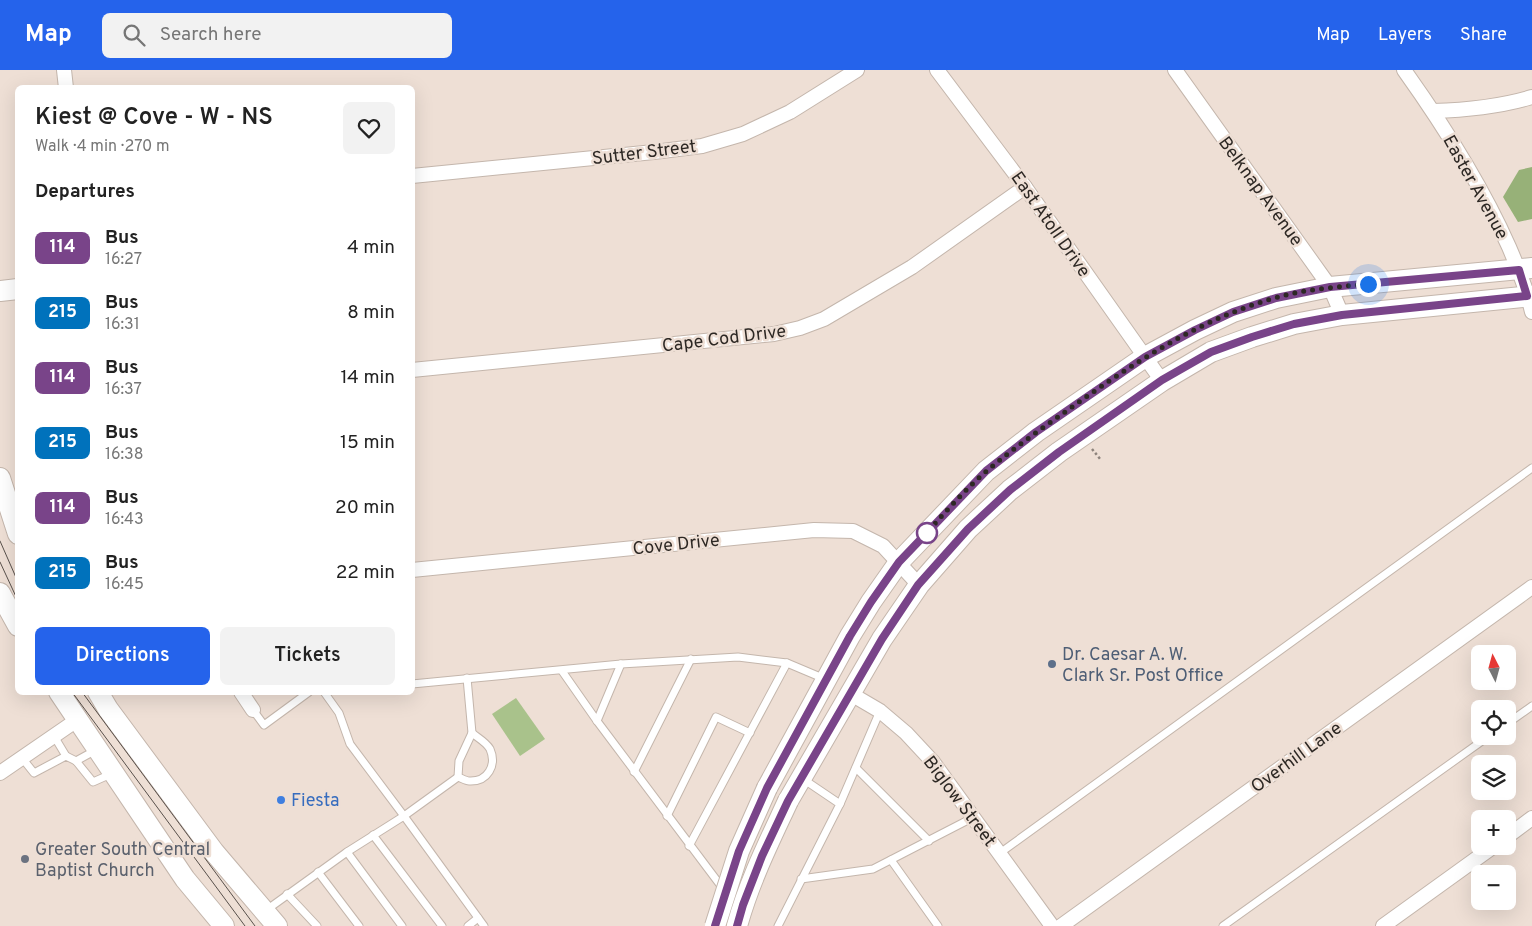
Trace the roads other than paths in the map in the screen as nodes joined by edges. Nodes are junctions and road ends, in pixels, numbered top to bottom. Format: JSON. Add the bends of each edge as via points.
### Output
{"nodes":[{"id":1,"x":64,"y":70,"type":"edge"},
{"id":2,"x":857,"y":70,"type":"edge"},
{"id":3,"x":937,"y":70,"type":"edge"},
{"id":4,"x":1174,"y":70,"type":"edge"},
{"id":5,"x":1404,"y":70,"type":"edge"},
{"id":6,"x":66,"y":85,"type":"edge"},
{"id":7,"x":1532,"y":97,"type":"edge"},
{"id":8,"x":1433,"y":111,"type":"junction"},
{"id":9,"x":415,"y":176,"type":"edge"},
{"id":10,"x":1025,"y":187,"type":"junction"},
{"id":11,"x":1525,"y":269,"type":"edge"},
{"id":12,"x":1330,"y":287,"type":"junction"},
{"id":13,"x":15,"y":289,"type":"edge"},
{"id":14,"x":0,"y":291,"type":"edge"},
{"id":15,"x":1530,"y":301,"type":"edge"},
{"id":16,"x":1342,"y":315,"type":"junction"},
{"id":17,"x":1145,"y":357,"type":"junction"},
{"id":18,"x":415,"y":370,"type":"edge"},
{"id":19,"x":1162,"y":380,"type":"junction"},
{"id":20,"x":1532,"y":468,"type":"edge"},
{"id":21,"x":0,"y":478,"type":"edge"},
{"id":22,"x":15,"y":525,"type":"edge"},
{"id":23,"x":899,"y":562,"type":"junction"},
{"id":24,"x":415,"y":570,"type":"edge"},
{"id":25,"x":918,"y":585,"type":"junction"},
{"id":26,"x":1532,"y":588,"type":"edge"},
{"id":27,"x":0,"y":593,"type":"edge"},
{"id":28,"x":15,"y":620,"type":"edge"},
{"id":29,"x":691,"y":659,"type":"junction"},
{"id":30,"x":787,"y":663,"type":"junction"},
{"id":31,"x":622,"y":664,"type":"junction"},
{"id":32,"x":562,"y":670,"type":"junction"},
{"id":33,"x":467,"y":678,"type":"junction"},
{"id":34,"x":826,"y":679,"type":"junction"},
{"id":35,"x":415,"y":684,"type":"edge"},
{"id":36,"x":851,"y":694,"type":"junction"},
{"id":37,"x":61,"y":695,"type":"edge"},
{"id":38,"x":100,"y":695,"type":"edge"},
{"id":39,"x":243,"y":695,"type":"edge"},
{"id":40,"x":305,"y":695,"type":"edge"},
{"id":41,"x":326,"y":695,"type":"edge"},
{"id":42,"x":1532,"y":706,"type":"edge"},
{"id":43,"x":253,"y":710,"type":"joint"},
{"id":44,"x":880,"y":711,"type":"junction"},
{"id":45,"x":1516,"y":717,"type":"edge"},
{"id":46,"x":77,"y":720,"type":"junction"},
{"id":47,"x":597,"y":721,"type":"junction"},
{"id":48,"x":472,"y":733,"type":"junction"},
{"id":49,"x":750,"y":733,"type":"junction"},
{"id":50,"x":54,"y":736,"type":"junction"},
{"id":51,"x":1476,"y":745,"type":"edge"},
{"id":52,"x":98,"y":749,"type":"junction"},
{"id":53,"x":66,"y":756,"type":"junction"},
{"id":54,"x":22,"y":758,"type":"junction"},
{"id":55,"x":76,"y":761,"type":"junction"},
{"id":56,"x":856,"y":768,"type":"junction"},
{"id":57,"x":0,"y":772,"type":"edge"},
{"id":58,"x":634,"y":772,"type":"junction"},
{"id":59,"x":113,"y":773,"type":"junction"},
{"id":60,"x":458,"y":776,"type":"junction"},
{"id":61,"x":802,"y":778,"type":"junction"},
{"id":62,"x":840,"y":804,"type":"junction"},
{"id":63,"x":404,"y":816,"type":"junction"},
{"id":64,"x":667,"y":816,"type":"junction"},
{"id":65,"x":974,"y":818,"type":"junction"},
{"id":66,"x":1532,"y":818,"type":"edge"},
{"id":67,"x":1516,"y":830,"type":"edge"},
{"id":68,"x":373,"y":835,"type":"junction"},
{"id":69,"x":929,"y":841,"type":"junction"},
{"id":70,"x":689,"y":846,"type":"junction"},
{"id":71,"x":347,"y":852,"type":"junction"},
{"id":72,"x":1000,"y":853,"type":"junction"},
{"id":73,"x":1482,"y":855,"type":"edge"},
{"id":74,"x":891,"y":860,"type":"junction"},
{"id":75,"x":318,"y":872,"type":"junction"},
{"id":76,"x":801,"y":879,"type":"junction"},
{"id":77,"x":287,"y":894,"type":"junction"},
{"id":78,"x":729,"y":897,"type":"dead end"},
{"id":79,"x":734,"y":904,"type":"dead end"},
{"id":80,"x":271,"y":918,"type":"edge"},
{"id":81,"x":478,"y":918,"type":"junction"},
{"id":82,"x":742,"y":922,"type":"edge"},
{"id":83,"x":224,"y":926,"type":"edge"},
{"id":84,"x":317,"y":926,"type":"edge"},
{"id":85,"x":359,"y":926,"type":"edge"},
{"id":86,"x":402,"y":926,"type":"edge"},
{"id":87,"x":442,"y":926,"type":"edge"},
{"id":88,"x":468,"y":926,"type":"edge"},
{"id":89,"x":484,"y":926,"type":"edge"},
{"id":90,"x":715,"y":926,"type":"edge"},
{"id":91,"x":778,"y":926,"type":"edge"},
{"id":92,"x":938,"y":926,"type":"edge"},
{"id":93,"x":1052,"y":926,"type":"edge"},
{"id":94,"x":1061,"y":926,"type":"edge"},
{"id":95,"x":1223,"y":926,"type":"edge"},
{"id":96,"x":1383,"y":926,"type":"edge"}],
"edges":[{"from":1,"to":6,"type":"street"},
{"from":2,"to":9,"type":"street","name":"Sutter Street","via":[[790,112],[743,134],[702,146]]},
{"from":3,"to":10,"type":"street","name":"East Atoll Drive"},
{"from":4,"to":12,"type":"street","name":"Belknap Avenue"},
{"from":5,"to":8,"type":"street","name":"Easter Avenue"},
{"from":7,"to":8,"type":"street","via":[[1472,110]]},
{"from":8,"to":11,"type":"street","name":"Easter Avenue","via":[[1468,166]]},
{"from":10,"to":17,"type":"street","name":"East Atoll Drive"},
{"from":10,"to":18,"type":"street","name":"Cape Cod Drive","via":[[912,267],[824,319],[800,328],[774,334]]},
{"from":11,"to":12,"type":"main road"},
{"from":11,"to":15,"type":"street","name":"Easter Avenue"},
{"from":12,"to":16,"type":"street","name":"Belknap Avenue"},
{"from":12,"to":17,"type":"main road","via":[[1276,298],[1233,312]]},
{"from":13,"to":14,"type":"main road"},
{"from":15,"to":16,"type":"main road"},
{"from":16,"to":19,"type":"main road","via":[[1294,324],[1252,337],[1211,352]]},
{"from":17,"to":19,"type":"street","name":"East Atoll Drive"},
{"from":17,"to":23,"type":"main road","via":[[1036,432],[986,471]]},
{"from":19,"to":25,"type":"main road","via":[[1010,490],[968,529]]},
{"from":20,"to":72,"type":"lane"},
{"from":21,"to":22,"type":"main road"},
{"from":23,"to":24,"type":"street","name":"Cove Drive","via":[[883,546],[853,531],[814,530]]},
{"from":23,"to":25,"type":"street","name":"Cove Drive"},
{"from":23,"to":34,"type":"main road","via":[[854,629]]},
{"from":25,"to":36,"type":"main road"},
{"from":26,"to":94,"type":"street","name":"Overhill Lane"},
{"from":27,"to":28,"type":"main road"},
{"from":29,"to":30,"type":"lane","via":[[738,657]]},
{"from":29,"to":31,"type":"lane"},
{"from":29,"to":58,"type":"lane"},
{"from":30,"to":34,"type":"lane"},
{"from":30,"to":49,"type":"lane"},
{"from":31,"to":32,"type":"lane"},
{"from":31,"to":47,"type":"lane"},
{"from":32,"to":33,"type":"lane"},
{"from":32,"to":47,"type":"lane"},
{"from":33,"to":35,"type":"lane"},
{"from":33,"to":48,"type":"lane"},
{"from":34,"to":36,"type":"main road"},
{"from":34,"to":90,"type":"main road","bridge":true,"via":[[767,788],[739,851]]},
{"from":36,"to":44,"type":"street","name":"Biglow Street"},
{"from":36,"to":61,"type":"main road"},
{"from":37,"to":46,"type":"main road"},
{"from":38,"to":80,"type":"main road","via":[[214,852]]},
{"from":39,"to":43,"type":"street"},
{"from":40,"to":43,"type":"lane","via":[[264,724]]},
{"from":41,"to":63,"type":"lane","via":[[338,713],[350,744]]},
{"from":42,"to":45,"type":"lane"},
{"from":44,"to":56,"type":"lane"},
{"from":44,"to":65,"type":"street","name":"Biglow Street","via":[[933,762]]},
{"from":46,"to":50,"type":"street"},
{"from":46,"to":52,"type":"main road"},
{"from":47,"to":58,"type":"lane"},
{"from":48,"to":60,"type":"lane","via":[[459,761]]},
{"from":48,"to":60,"type":"lane","via":[[490,750],[493,765],[482,778],[469,781]]},
{"from":49,"to":64,"type":"lane","via":[[716,717]]},
{"from":49,"to":70,"type":"lane"},
{"from":50,"to":53,"type":"lane"},
{"from":50,"to":54,"type":"street"},
{"from":51,"to":95,"type":"lane"},
{"from":52,"to":55,"type":"lane"},
{"from":52,"to":59,"type":"main road"},
{"from":53,"to":54,"type":"lane","via":[[34,773]]},
{"from":53,"to":55,"type":"lane"},
{"from":54,"to":57,"type":"street"},
{"from":55,"to":59,"type":"lane","via":[[93,782]]},
{"from":56,"to":62,"type":"lane"},
{"from":56,"to":69,"type":"lane"},
{"from":58,"to":64,"type":"lane"},
{"from":59,"to":83,"type":"main road","via":[[186,879]]},
{"from":60,"to":63,"type":"lane"},
{"from":61,"to":62,"type":"lane"},
{"from":61,"to":82,"type":"main road","bridge":true,"via":[[762,856],[743,905]]},
{"from":62,"to":76,"type":"lane"},
{"from":63,"to":68,"type":"lane"},
{"from":63,"to":81,"type":"lane"},
{"from":64,"to":70,"type":"lane"},
{"from":65,"to":69,"type":"lane"},
{"from":65,"to":72,"type":"street","name":"Biglow Street"},
{"from":66,"to":67,"type":"street"},
{"from":68,"to":71,"type":"lane"},
{"from":68,"to":87,"type":"lane"},
{"from":69,"to":74,"type":"lane"},
{"from":70,"to":78,"type":"lane"},
{"from":71,"to":75,"type":"lane"},
{"from":71,"to":86,"type":"lane"},
{"from":72,"to":93,"type":"street","name":"Biglow Street"},
{"from":73,"to":96,"type":"street"},
{"from":74,"to":76,"type":"lane","via":[[873,869]]},
{"from":74,"to":92,"type":"lane"},
{"from":75,"to":77,"type":"lane"},
{"from":75,"to":85,"type":"lane"},
{"from":76,"to":91,"type":"lane"},
{"from":77,"to":80,"type":"lane"},
{"from":77,"to":84,"type":"lane"},
{"from":79,"to":82,"type":"lane"},
{"from":81,"to":88,"type":"lane"},
{"from":81,"to":89,"type":"lane"}]}
